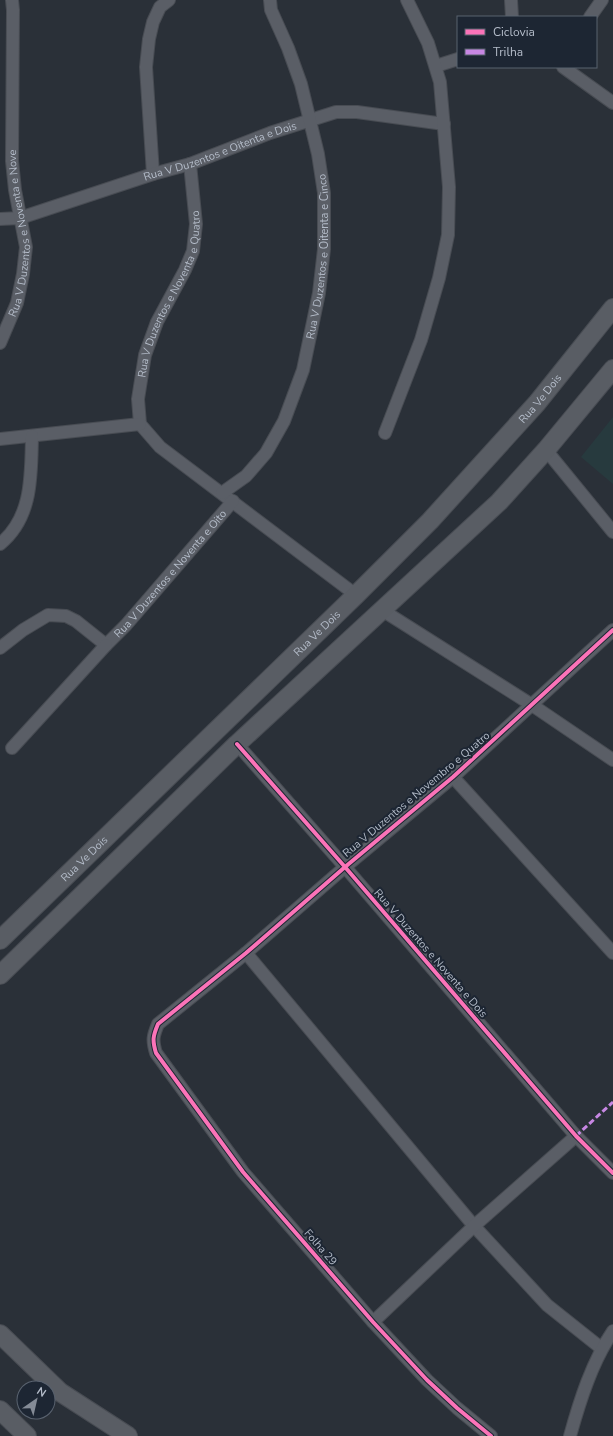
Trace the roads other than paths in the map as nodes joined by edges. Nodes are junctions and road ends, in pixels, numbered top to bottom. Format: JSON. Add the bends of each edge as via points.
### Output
{"nodes":[{"id":1,"x":12,"y":0,"type":"edge"},
{"id":2,"x":169,"y":0,"type":"edge"},
{"id":3,"x":270,"y":0,"type":"edge"},
{"id":4,"x":407,"y":0,"type":"edge"},
{"id":5,"x":511,"y":0,"type":"edge"},
{"id":6,"x":602,"y":0,"type":"edge"},
{"id":7,"x":512,"y":16,"type":"edge"},
{"id":8,"x":591,"y":16,"type":"edge"},
{"id":9,"x":457,"y":59,"type":"edge"},
{"id":10,"x":436,"y":66,"type":"junction"},
{"id":11,"x":564,"y":68,"type":"edge"},
{"id":12,"x":613,"y":103,"type":"edge"},
{"id":13,"x":310,"y":120,"type":"junction"},
{"id":14,"x":444,"y":124,"type":"junction"},
{"id":15,"x":190,"y":164,"type":"junction"},
{"id":16,"x":153,"y":174,"type":"junction"},
{"id":17,"x":20,"y":218,"type":"junction"},
{"id":18,"x":0,"y":219,"type":"edge"},
{"id":19,"x":613,"y":308,"type":"edge"},
{"id":20,"x":0,"y":343,"type":"edge"},
{"id":21,"x":613,"y":369,"type":"edge"},
{"id":22,"x":140,"y":424,"type":"junction"},
{"id":23,"x":385,"y":433,"type":"dead end"},
{"id":24,"x":32,"y":436,"type":"junction"},
{"id":25,"x":0,"y":438,"type":"edge"},
{"id":26,"x":546,"y":450,"type":"junction"},
{"id":27,"x":222,"y":493,"type":"junction"},
{"id":28,"x":233,"y":502,"type":"junction"},
{"id":29,"x":613,"y":532,"type":"edge"},
{"id":30,"x":0,"y":544,"type":"edge"},
{"id":31,"x":356,"y":595,"type":"junction"},
{"id":32,"x":382,"y":610,"type":"junction"},
{"id":33,"x":613,"y":630,"type":"edge"},
{"id":34,"x":106,"y":645,"type":"junction"},
{"id":35,"x":0,"y":648,"type":"edge"},
{"id":36,"x":532,"y":705,"type":"junction"},
{"id":37,"x":237,"y":744,"type":"junction"},
{"id":38,"x":12,"y":748,"type":"dead end"},
{"id":39,"x":613,"y":760,"type":"edge"},
{"id":40,"x":453,"y":777,"type":"junction"},
{"id":41,"x":345,"y":866,"type":"junction"},
{"id":42,"x":0,"y":940,"type":"edge"},
{"id":43,"x":246,"y":953,"type":"junction"},
{"id":44,"x":613,"y":953,"type":"edge"},
{"id":45,"x":0,"y":975,"type":"edge"},
{"id":46,"x":156,"y":1053,"type":"joint"},
{"id":47,"x":576,"y":1136,"type":"junction"},
{"id":48,"x":613,"y":1173,"type":"edge"},
{"id":49,"x":474,"y":1226,"type":"junction"},
{"id":50,"x":373,"y":1322,"type":"junction"},
{"id":51,"x":613,"y":1331,"type":"edge"},
{"id":52,"x":0,"y":1334,"type":"edge"},
{"id":53,"x":601,"y":1348,"type":"junction"},
{"id":54,"x":0,"y":1410,"type":"edge"},
{"id":55,"x":27,"y":1436,"type":"edge"},
{"id":56,"x":128,"y":1436,"type":"edge"},
{"id":57,"x":491,"y":1436,"type":"edge"},
{"id":58,"x":570,"y":1436,"type":"edge"}],
"edges":[{"from":1,"to":17,"type":"street","name":"Rua V Duzentos e Noventa e Nove","via":[[12,161]]},
{"from":2,"to":16,"type":"street","via":[[160,7],[152,22],[149,38],[147,60]]},
{"from":3,"to":13,"type":"street","name":"Rua V Duzentos e Oitenta e Cinco","via":[[271,10],[301,84]]},
{"from":4,"to":10,"type":"street"},
{"from":5,"to":7,"type":"street"},
{"from":6,"to":8,"type":"street"},
{"from":9,"to":10,"type":"street"},
{"from":10,"to":14,"type":"street"},
{"from":11,"to":12,"type":"street"},
{"from":13,"to":14,"type":"street","name":"Rua V Duzentos e Oitenta e Dois","via":[[336,112],[357,112]]},
{"from":13,"to":15,"type":"street","name":"Rua V Duzentos e Oitenta e Dois"},
{"from":13,"to":27,"type":"street","name":"Rua V Duzentos e Oitenta e Cinco","via":[[324,193],[324,249],[319,293],[303,370],[284,421],[266,453],[246,476]]},
{"from":14,"to":23,"type":"street","via":[[449,187],[448,235],[421,340]]},
{"from":15,"to":16,"type":"street","name":"Rua V Duzentos e Oitenta e Dois"},
{"from":15,"to":22,"type":"street","name":"Rua V Duzentos e Noventa e Quatro","via":[[196,224],[193,251],[157,322],[145,355],[138,399]]},
{"from":16,"to":17,"type":"street","name":"Rua V Duzentos e Oitenta e Dois"},
{"from":17,"to":18,"type":"street","name":"Rua V Duzentos e Oitenta e Dois"},
{"from":17,"to":20,"type":"street","name":"Rua V Duzentos e Noventa e Nove","via":[[26,247],[23,274],[17,302]]},
{"from":19,"to":31,"type":"main road","name":"Rua Ve Dois","via":[[537,403],[430,521]]},
{"from":21,"to":26,"type":"main road"},
{"from":22,"to":24,"type":"street"},
{"from":22,"to":27,"type":"street","via":[[160,447]]},
{"from":24,"to":25,"type":"street"},
{"from":24,"to":30,"type":"street","via":[[31,482],[23,517],[9,537]]},
{"from":26,"to":29,"type":"street"},
{"from":26,"to":32,"type":"main road","via":[[499,502]]},
{"from":27,"to":28,"type":"street"},
{"from":28,"to":31,"type":"street"},
{"from":28,"to":34,"type":"street","name":"Rua V Duzentos e Noventa e Oito"},
{"from":31,"to":42,"type":"main road","name":"Rua Ve Dois"},
{"from":32,"to":36,"type":"street"},
{"from":32,"to":37,"type":"main road"},
{"from":33,"to":36,"type":"street","name":"Rua V Duzentos e Novembro e Quatro"},
{"from":34,"to":35,"type":"street","name":"Rua V Duzentos e Noventa e Oito","via":[[66,616],[48,615]]},
{"from":34,"to":38,"type":"street","name":"Rua V Duzentos e Noventa e Oito"},
{"from":36,"to":39,"type":"street"},
{"from":36,"to":40,"type":"street","name":"Rua V Duzentos e Novembro e Quatro"},
{"from":37,"to":41,"type":"street","name":"Rua V Duzentos e Noventa e Dois"},
{"from":37,"to":45,"type":"main road"},
{"from":40,"to":41,"type":"street","name":"Rua V Duzentos e Novembro e Quatro"},
{"from":40,"to":44,"type":"street"},
{"from":41,"to":43,"type":"street","name":"Rua V Duzentos e Novembro e Quatro"},
{"from":41,"to":47,"type":"street","name":"Rua V Duzentos e Noventa e Dois"},
{"from":43,"to":46,"type":"street","name":"Rua V Duzentos e Novembro e Quatro","via":[[158,1024],[152,1043]]},
{"from":43,"to":49,"type":"street"},
{"from":46,"to":50,"type":"street","name":"Folha 29","via":[[243,1172]]},
{"from":47,"to":48,"type":"street","name":"Rua V Duzentos e Noventa e Dois"},
{"from":47,"to":49,"type":"street"},
{"from":49,"to":50,"type":"street"},
{"from":49,"to":53,"type":"street","via":[[547,1304]]},
{"from":50,"to":57,"type":"street","name":"Folha 29","via":[[427,1380]]},
{"from":51,"to":53,"type":"street"},
{"from":52,"to":56,"type":"main road","via":[[60,1392]]},
{"from":53,"to":58,"type":"street"},
{"from":54,"to":55,"type":"main road"}]}
